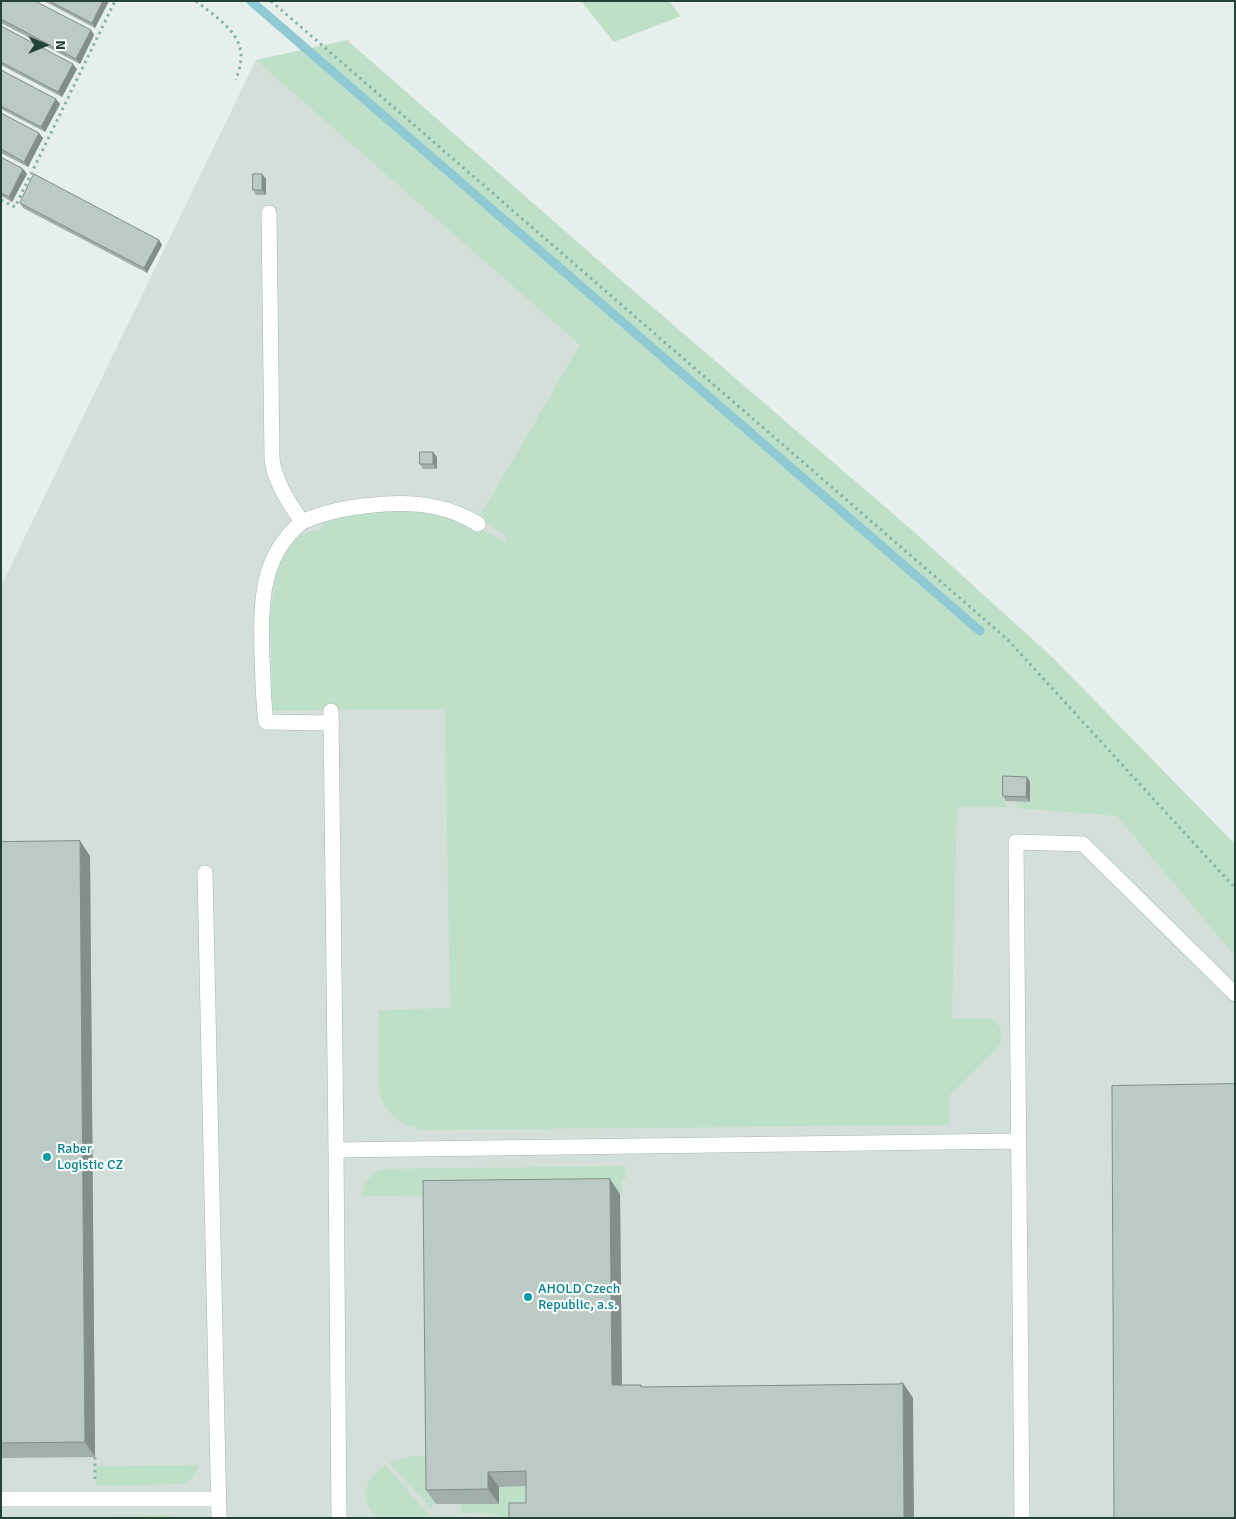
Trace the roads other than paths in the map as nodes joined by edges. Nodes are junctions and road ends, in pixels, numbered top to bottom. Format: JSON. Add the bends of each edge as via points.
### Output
{"nodes":[{"id":1,"x":269,"y":213,"type":"dead end"},
{"id":2,"x":302,"y":522,"type":"junction"},
{"id":3,"x":478,"y":524,"type":"dead end"},
{"id":4,"x":205,"y":873,"type":"dead end"},
{"id":5,"x":1235,"y":994,"type":"edge"},
{"id":6,"x":1019,"y":1141,"type":"junction"},
{"id":7,"x":336,"y":1150,"type":"junction"},
{"id":8,"x":1,"y":1499,"type":"edge"},
{"id":9,"x":218,"y":1499,"type":"junction"},
{"id":10,"x":219,"y":1518,"type":"edge"},
{"id":11,"x":339,"y":1518,"type":"edge"},
{"id":12,"x":1022,"y":1518,"type":"edge"}],
"edges":[{"from":1,"to":2,"type":"lane","via":[[273,465],[279,484]]},
{"from":2,"to":3,"type":"lane","via":[[347,509],[421,504],[447,510]]},
{"from":2,"to":7,"type":"lane","via":[[279,549],[270,566],[262,597],[266,722],[331,717]]},
{"from":4,"to":9,"type":"lane"},
{"from":5,"to":6,"type":"lane","via":[[1084,844],[1016,842]]},
{"from":6,"to":7,"type":"lane"},
{"from":6,"to":12,"type":"lane"},
{"from":7,"to":11,"type":"lane"},
{"from":8,"to":9,"type":"lane"},
{"from":9,"to":10,"type":"lane"}]}
